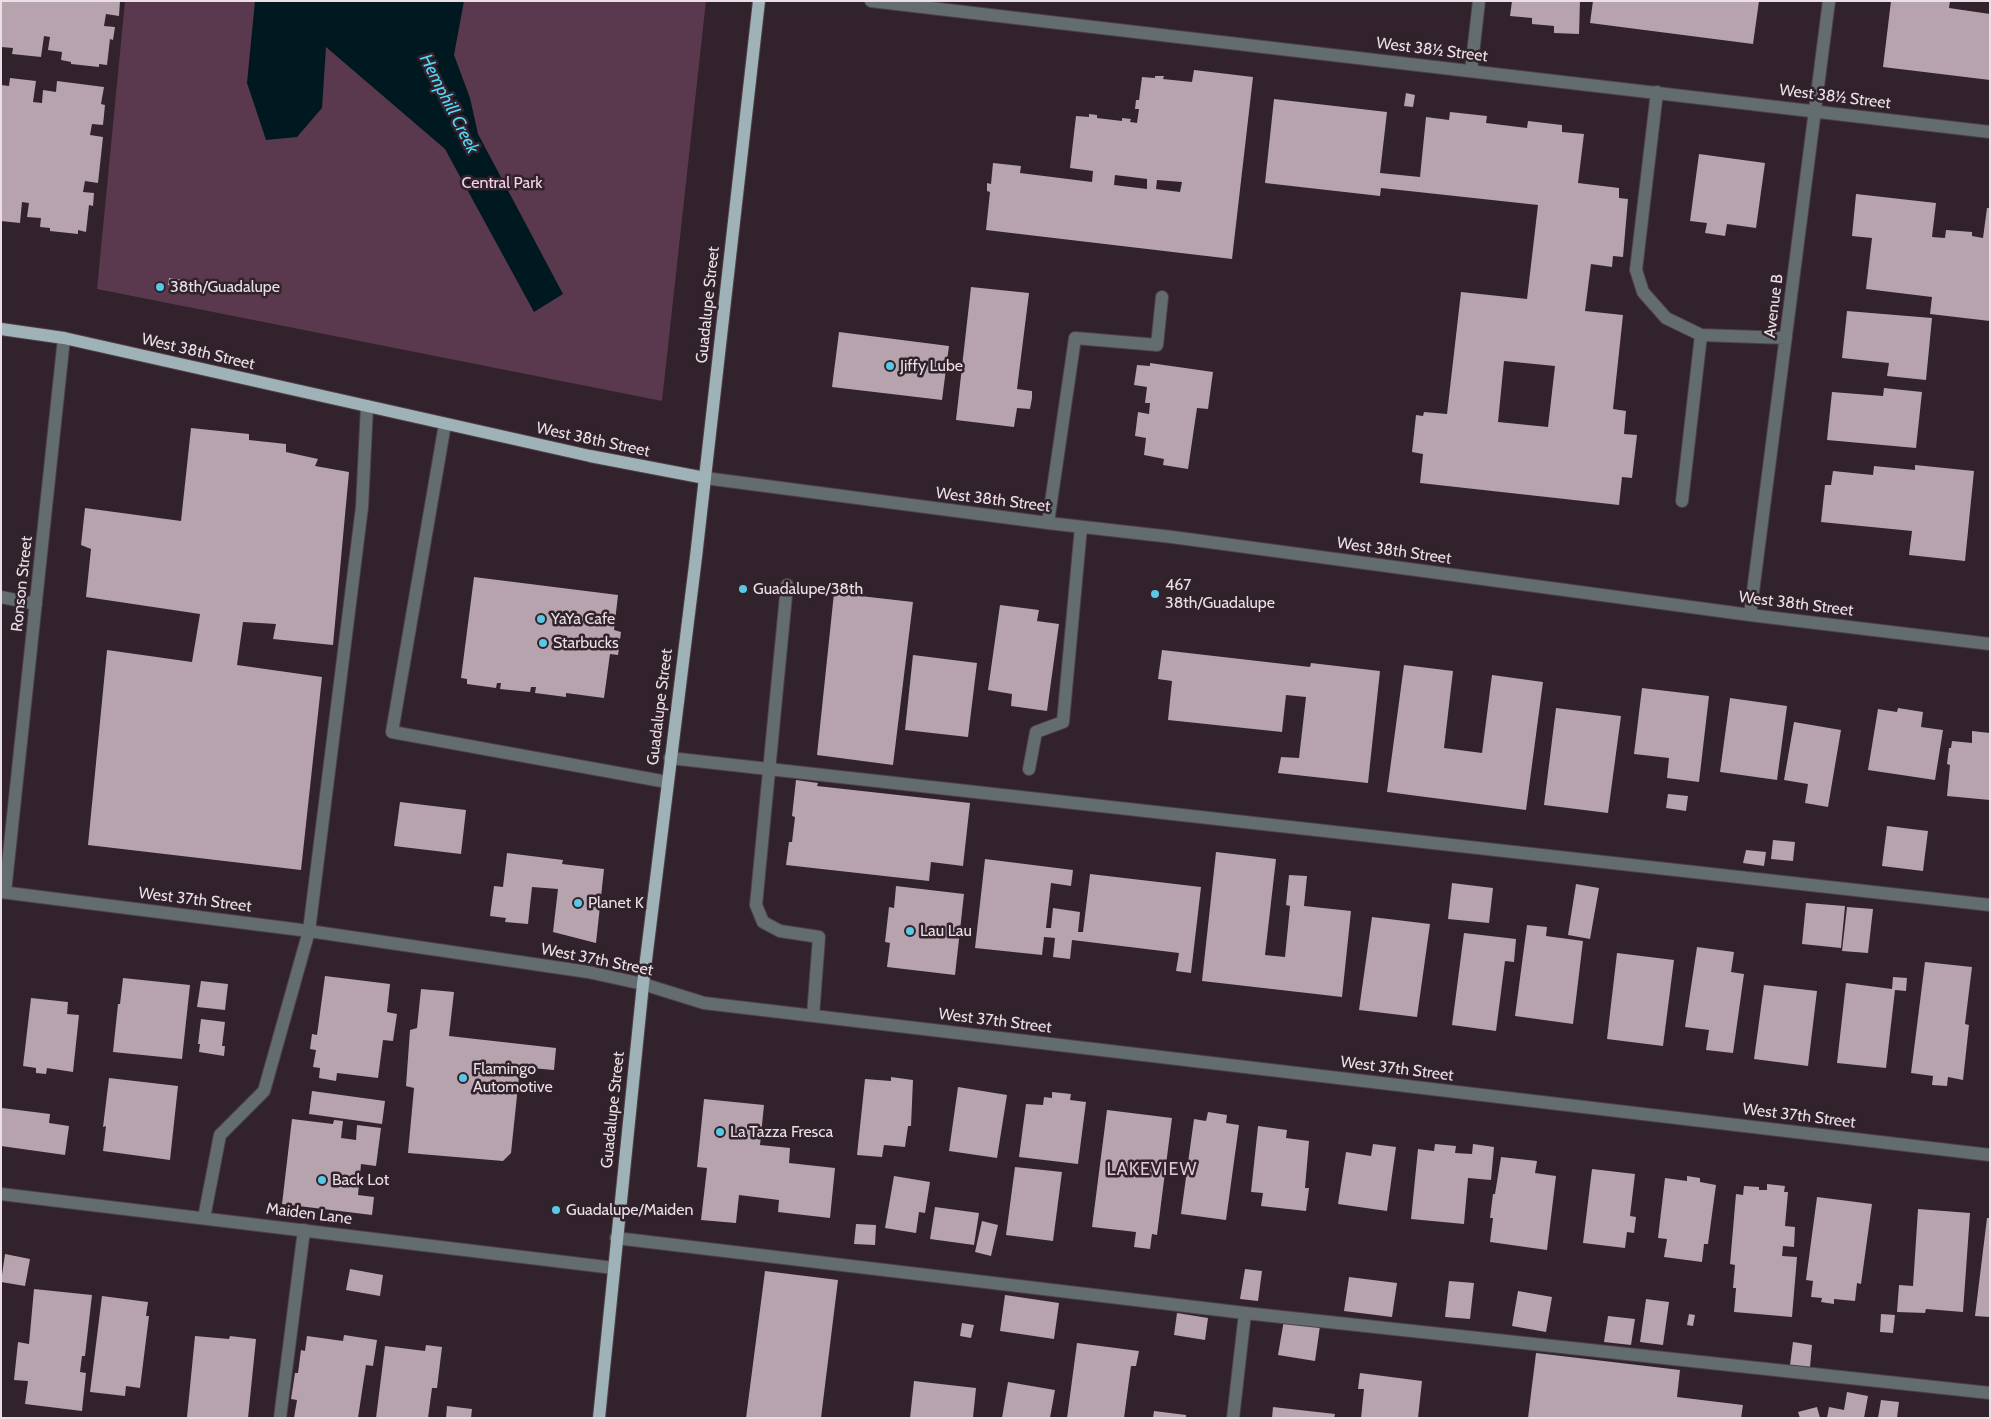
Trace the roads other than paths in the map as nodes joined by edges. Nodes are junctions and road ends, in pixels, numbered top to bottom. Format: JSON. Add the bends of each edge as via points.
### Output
{"nodes":[{"id":1,"x":760,"y":1,"type":"edge"},
{"id":2,"x":871,"y":1,"type":"edge"},
{"id":3,"x":1479,"y":1,"type":"edge"},
{"id":4,"x":1829,"y":1,"type":"edge"},
{"id":5,"x":1472,"y":71,"type":"junction"},
{"id":6,"x":1657,"y":92,"type":"junction"},
{"id":7,"x":1815,"y":110,"type":"junction"},
{"id":8,"x":1990,"y":132,"type":"edge"},
{"id":9,"x":1162,"y":297,"type":"dead end"},
{"id":10,"x":1,"y":329,"type":"edge"},
{"id":11,"x":1701,"y":335,"type":"junction"},
{"id":12,"x":64,"y":338,"type":"junction"},
{"id":13,"x":1786,"y":338,"type":"junction"},
{"id":14,"x":367,"y":406,"type":"junction"},
{"id":15,"x":445,"y":424,"type":"junction"},
{"id":16,"x":705,"y":478,"type":"junction"},
{"id":17,"x":1682,"y":502,"type":"dead end"},
{"id":18,"x":1048,"y":523,"type":"junction"},
{"id":19,"x":1081,"y":527,"type":"junction"},
{"id":20,"x":787,"y":585,"type":"dead end"},
{"id":21,"x":1,"y":597,"type":"edge"},
{"id":22,"x":36,"y":604,"type":"junction"},
{"id":23,"x":1750,"y":615,"type":"junction"},
{"id":24,"x":1990,"y":644,"type":"edge"},
{"id":25,"x":670,"y":758,"type":"junction"},
{"id":26,"x":1030,"y":769,"type":"dead end"},
{"id":27,"x":770,"y":770,"type":"junction"},
{"id":28,"x":667,"y":782,"type":"junction"},
{"id":29,"x":3,"y":892,"type":"edge"},
{"id":30,"x":1990,"y":906,"type":"edge"},
{"id":31,"x":309,"y":931,"type":"junction"},
{"id":32,"x":643,"y":984,"type":"junction"},
{"id":33,"x":813,"y":1016,"type":"junction"},
{"id":34,"x":1990,"y":1155,"type":"edge"},
{"id":35,"x":1,"y":1194,"type":"edge"},
{"id":36,"x":204,"y":1218,"type":"junction"},
{"id":37,"x":304,"y":1230,"type":"junction"},
{"id":38,"x":616,"y":1238,"type":"junction"},
{"id":39,"x":614,"y":1268,"type":"junction"},
{"id":40,"x":1245,"y":1313,"type":"junction"},
{"id":41,"x":1990,"y":1393,"type":"edge"},
{"id":42,"x":280,"y":1418,"type":"edge"},
{"id":43,"x":599,"y":1418,"type":"edge"},
{"id":44,"x":1234,"y":1418,"type":"edge"}],
"edges":[{"from":1,"to":16,"type":"main road","name":"Guadalupe Street"},
{"from":2,"to":5,"type":"street","name":"West 38½ Street"},
{"from":3,"to":5,"type":"street"},
{"from":4,"to":7,"type":"street","name":"Avenue B"},
{"from":5,"to":6,"type":"street","name":"West 38½ Street"},
{"from":6,"to":7,"type":"street","name":"West 38½ Street"},
{"from":6,"to":11,"type":"street","via":[[1636,270],[1643,292],[1666,318]]},
{"from":7,"to":8,"type":"street","name":"West 38½ Street"},
{"from":7,"to":13,"type":"street","name":"Avenue B"},
{"from":9,"to":18,"type":"street","via":[[1157,345],[1075,338]]},
{"from":10,"to":12,"type":"main road","name":"West 38th Street"},
{"from":11,"to":13,"type":"street"},
{"from":11,"to":17,"type":"street"},
{"from":12,"to":14,"type":"main road","name":"West 38th Street"},
{"from":12,"to":22,"type":"street","name":"Ronson Street"},
{"from":13,"to":23,"type":"street","name":"Avenue B"},
{"from":14,"to":15,"type":"main road","name":"West 38th Street"},
{"from":14,"to":31,"type":"street","via":[[362,507]]},
{"from":15,"to":16,"type":"main road","name":"West 38th Street"},
{"from":15,"to":28,"type":"street","via":[[392,732]]},
{"from":16,"to":18,"type":"street","name":"West 38th Street"},
{"from":16,"to":25,"type":"main road","name":"Guadalupe Street"},
{"from":18,"to":19,"type":"street","name":"West 38th Street"},
{"from":19,"to":23,"type":"street","name":"West 38th Street"},
{"from":19,"to":26,"type":"street","via":[[1063,722],[1036,732]]},
{"from":20,"to":27,"type":"street"},
{"from":21,"to":22,"type":"street"},
{"from":22,"to":29,"type":"street","name":"Ronson Street"},
{"from":23,"to":24,"type":"street","name":"West 38th Street"},
{"from":25,"to":27,"type":"street"},
{"from":25,"to":28,"type":"main road","name":"Guadalupe Street"},
{"from":27,"to":30,"type":"street"},
{"from":27,"to":33,"type":"street","via":[[756,905],[763,922],[780,931],[819,937]]},
{"from":28,"to":32,"type":"main road","name":"Guadalupe Street"},
{"from":29,"to":31,"type":"street","name":"West 37th Street"},
{"from":31,"to":32,"type":"street","name":"West 37th Street","via":[[588,972]]},
{"from":31,"to":36,"type":"street","via":[[264,1091],[220,1135]]},
{"from":32,"to":33,"type":"street","name":"West 37th Street","via":[[704,1003]]},
{"from":32,"to":38,"type":"main road","name":"Guadalupe Street"},
{"from":33,"to":34,"type":"street","name":"West 37th Street"},
{"from":35,"to":36,"type":"street","name":"Maiden Lane"},
{"from":36,"to":37,"type":"street","name":"Maiden Lane"},
{"from":37,"to":39,"type":"street","name":"Maiden Lane"},
{"from":37,"to":42,"type":"street"},
{"from":38,"to":39,"type":"main road","name":"Guadalupe Street"},
{"from":38,"to":40,"type":"street"},
{"from":39,"to":43,"type":"main road","name":"Guadalupe Street"},
{"from":40,"to":41,"type":"street"},
{"from":40,"to":44,"type":"street"}]}
